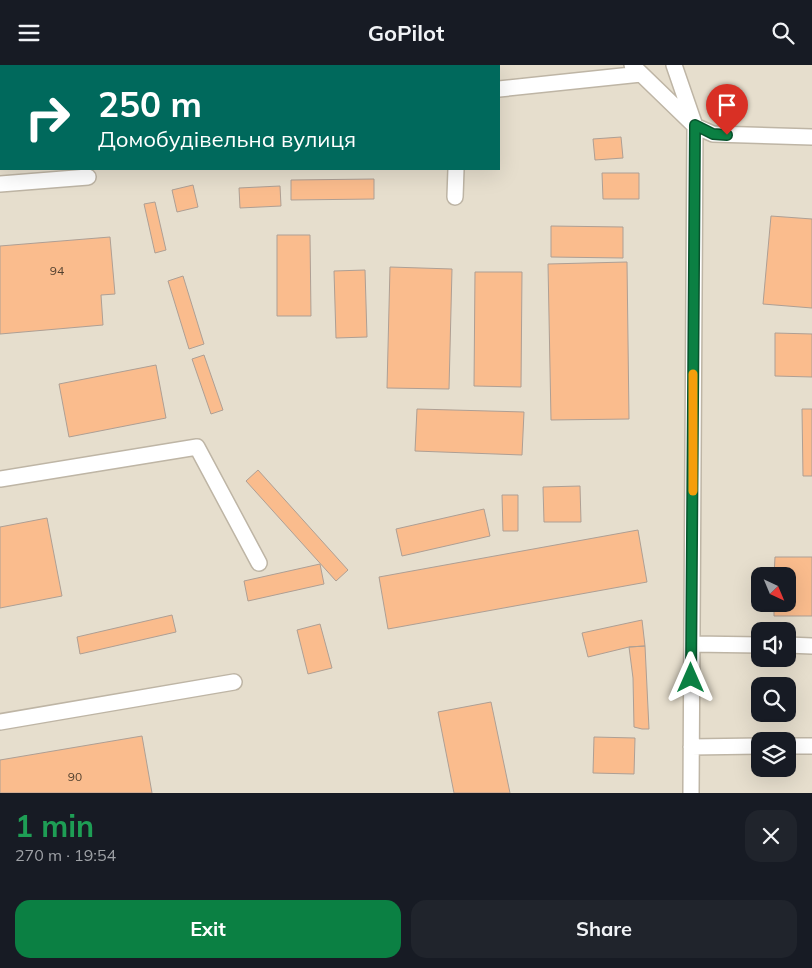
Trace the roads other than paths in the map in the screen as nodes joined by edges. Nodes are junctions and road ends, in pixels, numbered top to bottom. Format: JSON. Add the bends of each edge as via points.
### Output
{"nodes":[{"id":1,"x":674,"y":65,"type":"edge"},
{"id":2,"x":636,"y":69,"type":"edge"},
{"id":3,"x":500,"y":89,"type":"edge"},
{"id":4,"x":695,"y":125,"type":"junction"},
{"id":5,"x":812,"y":137,"type":"edge"},
{"id":6,"x":456,"y":170,"type":"edge"},
{"id":7,"x":88,"y":177,"type":"dead end"},
{"id":8,"x":0,"y":184,"type":"edge"},
{"id":9,"x":455,"y":197,"type":"dead end"},
{"id":10,"x":0,"y":479,"type":"edge"},
{"id":11,"x":259,"y":563,"type":"dead end"},
{"id":12,"x":692,"y":644,"type":"junction"},
{"id":13,"x":751,"y":645,"type":"edge"},
{"id":14,"x":796,"y":645,"type":"edge"},
{"id":15,"x":812,"y":646,"type":"edge"},
{"id":16,"x":234,"y":682,"type":"dead end"},
{"id":17,"x":0,"y":722,"type":"edge"},
{"id":18,"x":796,"y":746,"type":"edge"},
{"id":19,"x":812,"y":746,"type":"edge"},
{"id":20,"x":691,"y":747,"type":"junction"},
{"id":21,"x":751,"y":747,"type":"edge"},
{"id":22,"x":691,"y":793,"type":"edge"}],
"edges":[{"from":1,"to":4,"type":"street"},
{"from":2,"to":3,"type":"street"},
{"from":2,"to":4,"type":"street"},
{"from":4,"to":5,"type":"street","via":[[713,134]]},
{"from":4,"to":12,"type":"street"},
{"from":6,"to":9,"type":"street"},
{"from":7,"to":8,"type":"street"},
{"from":10,"to":11,"type":"street","via":[[197,447]]},
{"from":12,"to":13,"type":"street"},
{"from":12,"to":20,"type":"street"},
{"from":14,"to":15,"type":"street"},
{"from":16,"to":17,"type":"street"},
{"from":18,"to":19,"type":"street"},
{"from":20,"to":21,"type":"street"},
{"from":20,"to":22,"type":"street"}]}
